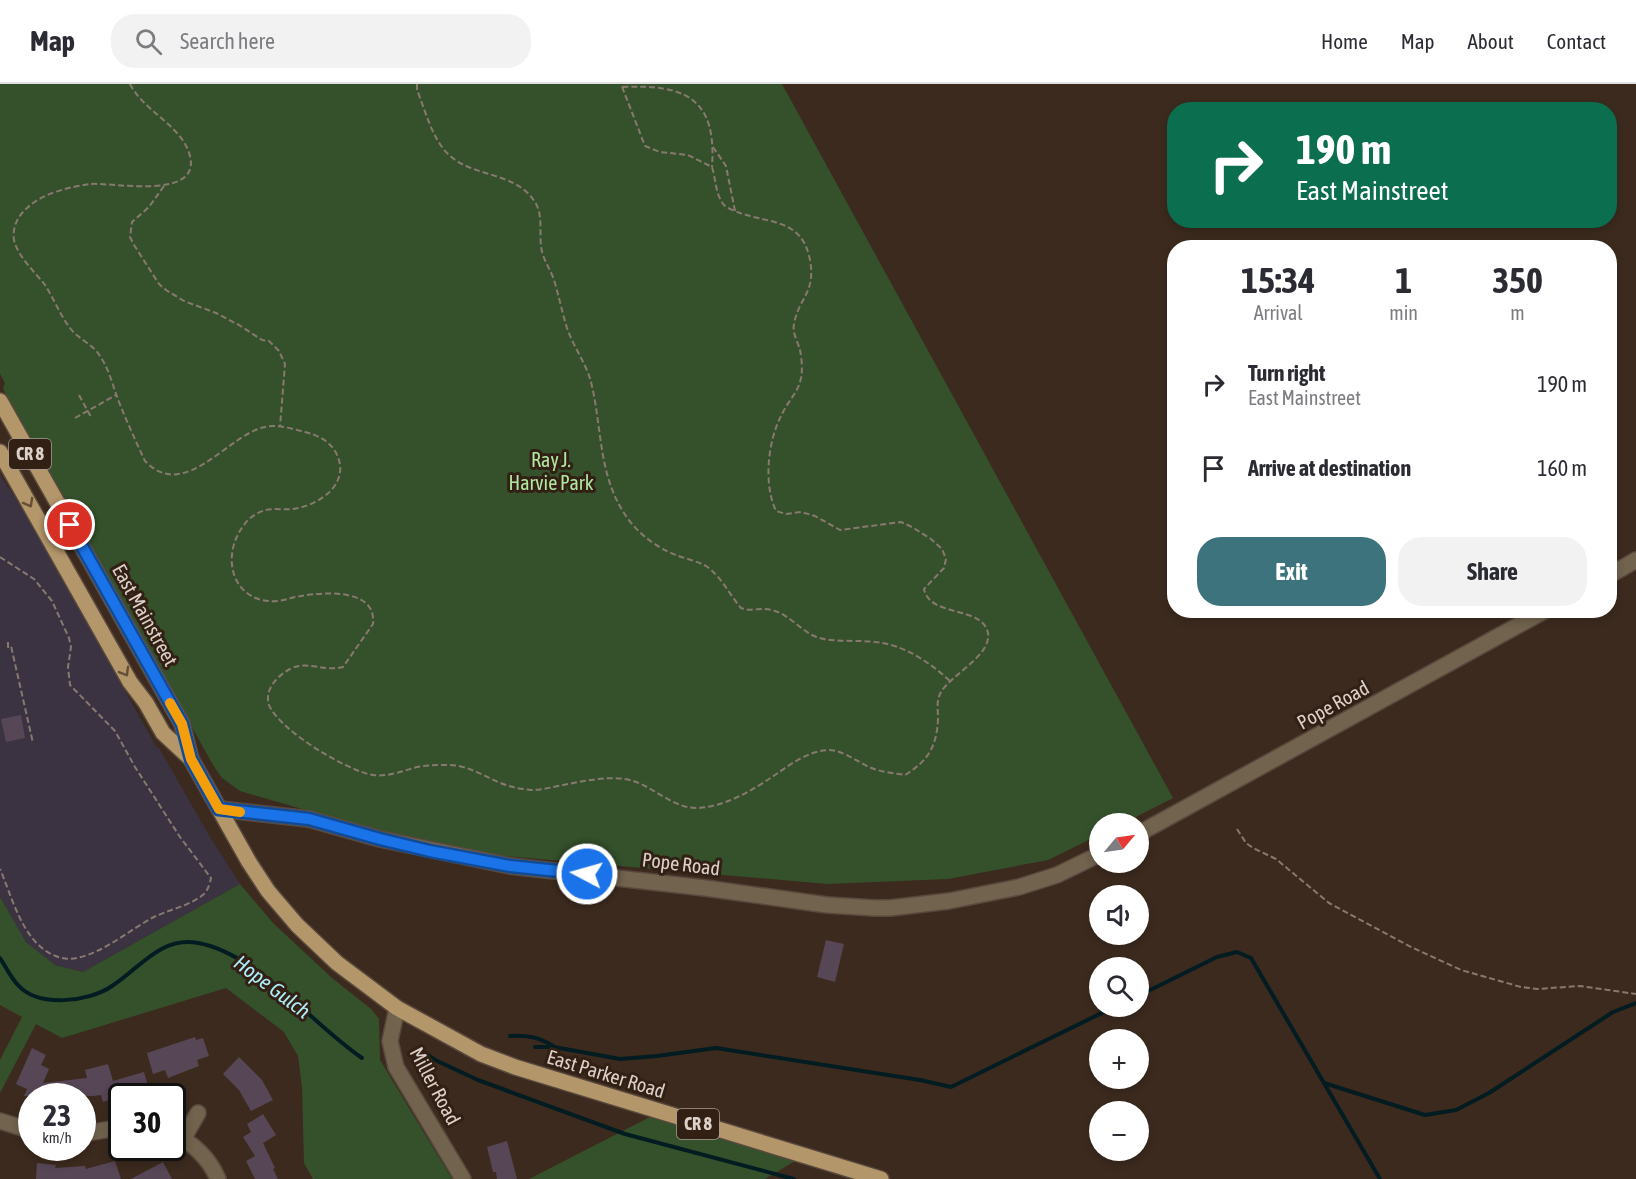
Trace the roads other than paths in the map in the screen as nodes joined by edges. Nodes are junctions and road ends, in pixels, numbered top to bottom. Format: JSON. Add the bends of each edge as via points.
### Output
{"nodes":[{"id":1,"x":0,"y":401,"type":"edge"},
{"id":2,"x":0,"y":452,"type":"edge"},
{"id":3,"x":1636,"y":560,"type":"edge"},
{"id":4,"x":1617,"y":571,"type":"edge"},
{"id":5,"x":1531,"y":618,"type":"edge"},
{"id":6,"x":191,"y":759,"type":"junction"},
{"id":7,"x":219,"y":809,"type":"junction"},
{"id":8,"x":1149,"y":828,"type":"edge"},
{"id":9,"x":1089,"y":859,"type":"edge"},
{"id":10,"x":397,"y":1008,"type":"junction"},
{"id":11,"x":198,"y":1113,"type":"dead end"},
{"id":12,"x":0,"y":1121,"type":"edge"},
{"id":13,"x":18,"y":1127,"type":"edge"},
{"id":14,"x":186,"y":1127,"type":"edge"},
{"id":15,"x":186,"y":1142,"type":"edge"},
{"id":16,"x":218,"y":1179,"type":"edge"},
{"id":17,"x":463,"y":1179,"type":"edge"},
{"id":18,"x":881,"y":1179,"type":"edge"}],
"edges":[{"from":1,"to":6,"type":"main road","name":"East Mainstreet","number":"CR 8","via":[[182,724]]},
{"from":2,"to":6,"type":"main road","name":"East Mainstreet","number":"CR 8","one_way":true,"via":[[130,682],[163,733]]},
{"from":3,"to":4,"type":"street"},
{"from":5,"to":8,"type":"street","name":"Pope Road"},
{"from":6,"to":7,"type":"main road","name":"East Mainstreet","number":"CR 8"},
{"from":7,"to":9,"type":"street","name":"Pope Road","via":[[309,819],[380,839],[510,866],[854,907],[909,906],[1019,887]]},
{"from":7,"to":10,"type":"main road","name":"East Mainstreet","number":"CR 8","via":[[256,873],[289,916],[337,963]]},
{"from":10,"to":17,"type":"street","name":"Miller Road","via":[[390,1041],[396,1067]]},
{"from":10,"to":18,"type":"main road","name":"East Parker Road","number":"CR 8","via":[[481,1054],[529,1072]]},
{"from":11,"to":14,"type":"street"},
{"from":12,"to":13,"type":"street"},
{"from":15,"to":16,"type":"street","via":[[203,1156]]}]}
